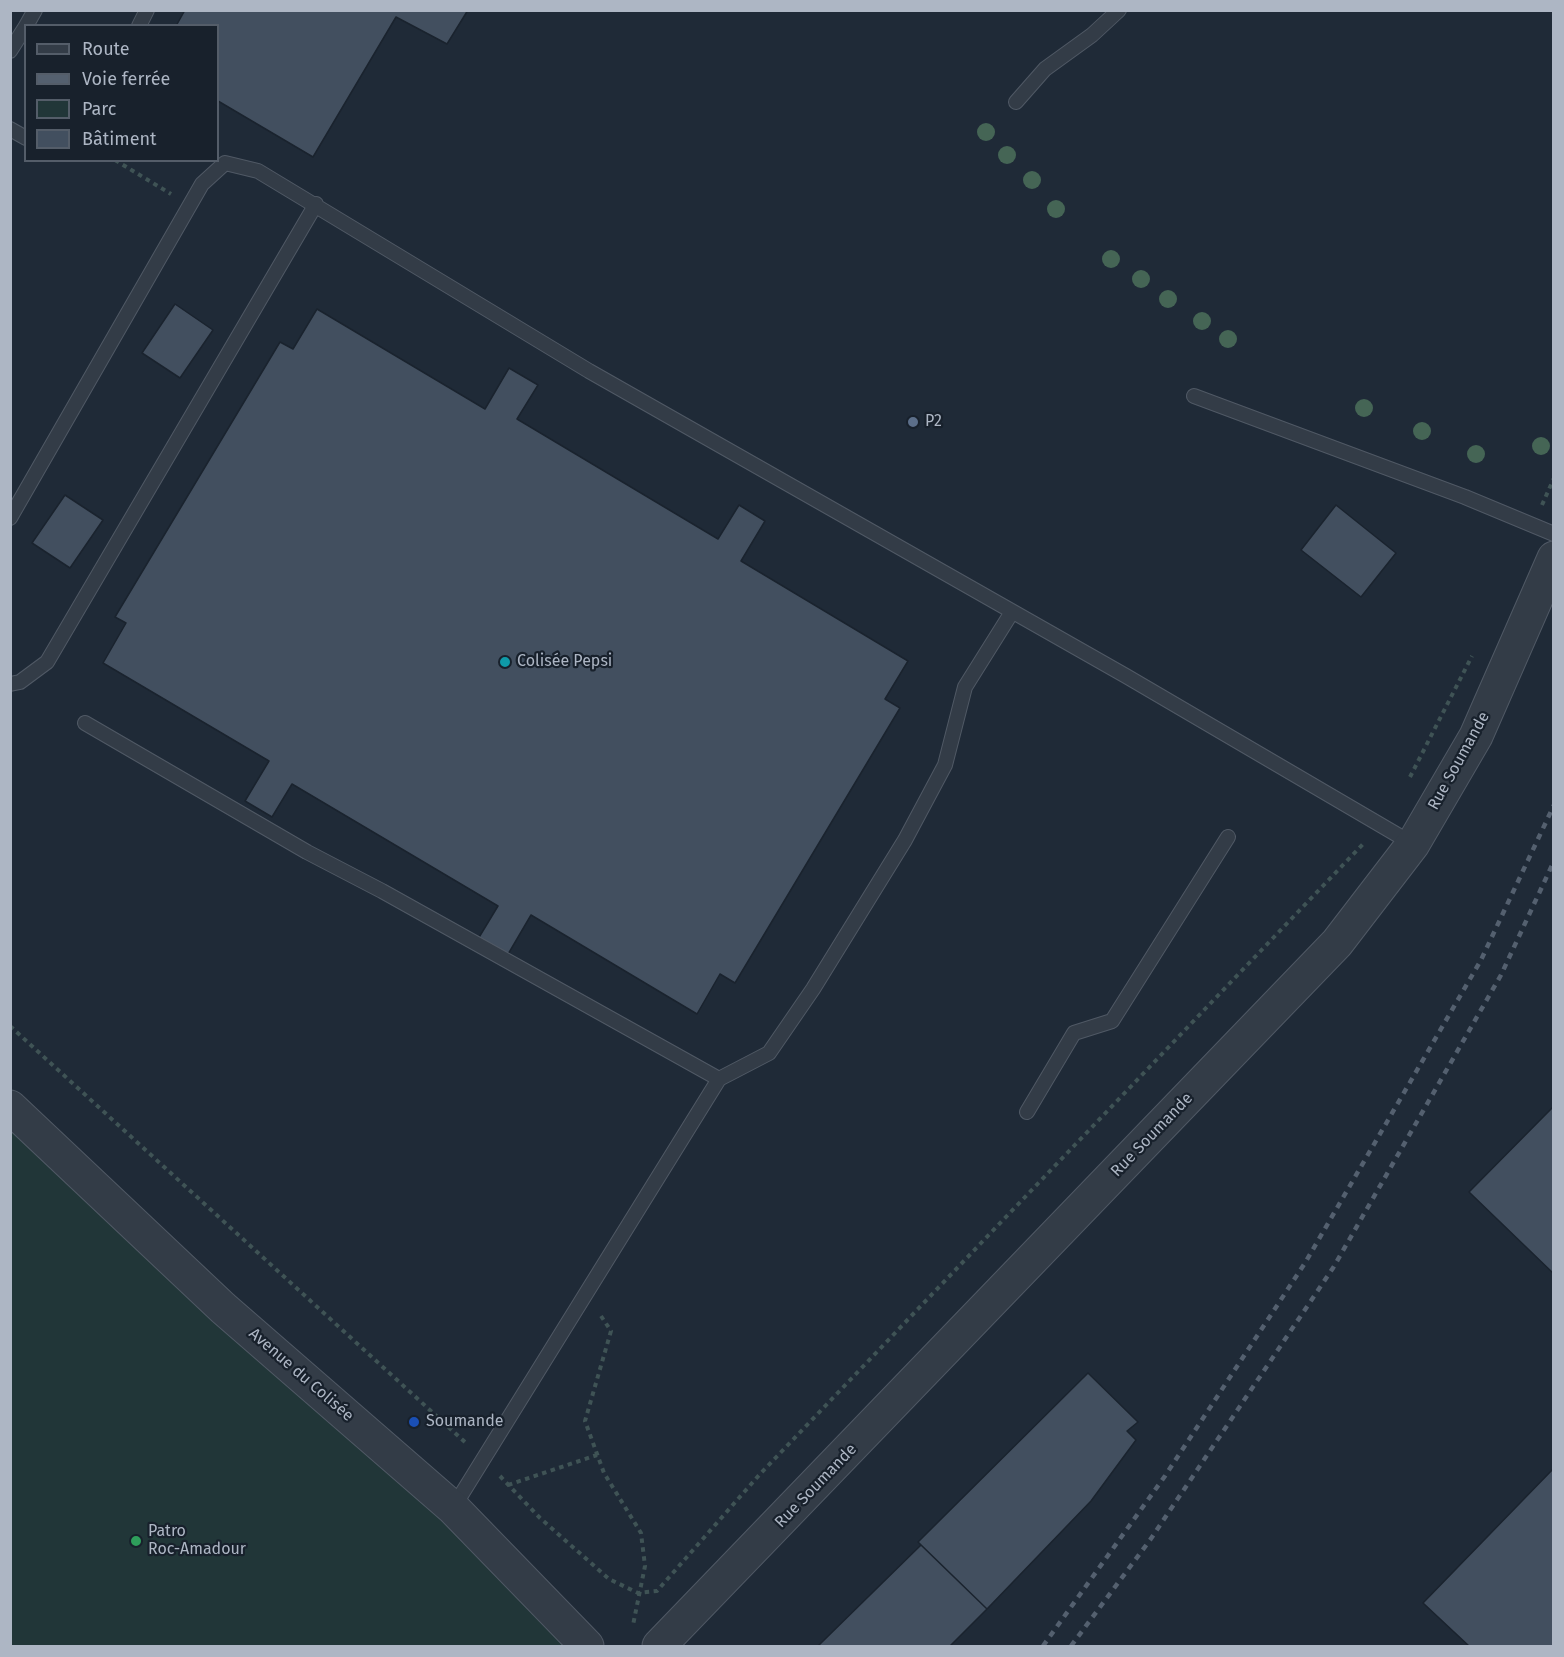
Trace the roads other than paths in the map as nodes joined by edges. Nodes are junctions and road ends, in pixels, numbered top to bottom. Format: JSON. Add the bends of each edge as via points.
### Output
{"nodes":[{"id":1,"x":35,"y":10,"type":"edge"},
{"id":2,"x":147,"y":10,"type":"edge"},
{"id":3,"x":1119,"y":10,"type":"edge"},
{"id":4,"x":27,"y":24,"type":"edge"},
{"id":5,"x":140,"y":24,"type":"edge"},
{"id":6,"x":24,"y":29,"type":"edge"},
{"id":7,"x":10,"y":51,"type":"edge"},
{"id":8,"x":1016,"y":102,"type":"dead end"},
{"id":9,"x":10,"y":129,"type":"edge"},
{"id":10,"x":24,"y":137,"type":"edge"},
{"id":11,"x":316,"y":204,"type":"junction"},
{"id":12,"x":1194,"y":396,"type":"dead end"},
{"id":13,"x":10,"y":518,"type":"edge"},
{"id":14,"x":1554,"y":534,"type":"edge"},
{"id":15,"x":1554,"y":558,"type":"edge"},
{"id":16,"x":1012,"y":612,"type":"junction"},
{"id":17,"x":10,"y":684,"type":"edge"},
{"id":18,"x":85,"y":723,"type":"dead end"},
{"id":19,"x":1228,"y":837,"type":"dead end"},
{"id":20,"x":1413,"y":844,"type":"junction"},
{"id":21,"x":719,"y":1079,"type":"junction"},
{"id":22,"x":10,"y":1107,"type":"edge"},
{"id":23,"x":1027,"y":1112,"type":"dead end"},
{"id":24,"x":453,"y":1508,"type":"junction"},
{"id":25,"x":645,"y":1641,"type":"edge"},
{"id":26,"x":587,"y":1647,"type":"edge"}],
"edges":[{"from":1,"to":4,"type":"lane"},
{"from":2,"to":5,"type":"lane"},
{"from":3,"to":8,"type":"lane","via":[[1045,69]]},
{"from":6,"to":7,"type":"lane"},
{"from":9,"to":10,"type":"lane"},
{"from":11,"to":13,"type":"lane","via":[[258,171],[225,163],[202,184]]},
{"from":11,"to":16,"type":"lane","via":[[589,371]]},
{"from":11,"to":17,"type":"lane","via":[[47,662],[20,682]]},
{"from":12,"to":14,"type":"lane"},
{"from":15,"to":20,"type":"street","name":"Rue Soumande","via":[[1476,736]]},
{"from":16,"to":20,"type":"lane"},
{"from":16,"to":21,"type":"lane","via":[[965,687],[945,765],[905,840],[813,989],[769,1053]]},
{"from":18,"to":21,"type":"lane","via":[[307,852]]},
{"from":19,"to":23,"type":"lane","via":[[1112,1021],[1074,1033]]},
{"from":20,"to":25,"type":"street","name":"Rue Soumande","via":[[1337,943]]},
{"from":21,"to":24,"type":"lane"},
{"from":22,"to":24,"type":"street","name":"Avenue du Colisée","via":[[223,1308]]},
{"from":24,"to":26,"type":"street","name":"Avenue du Colisée"}]}
